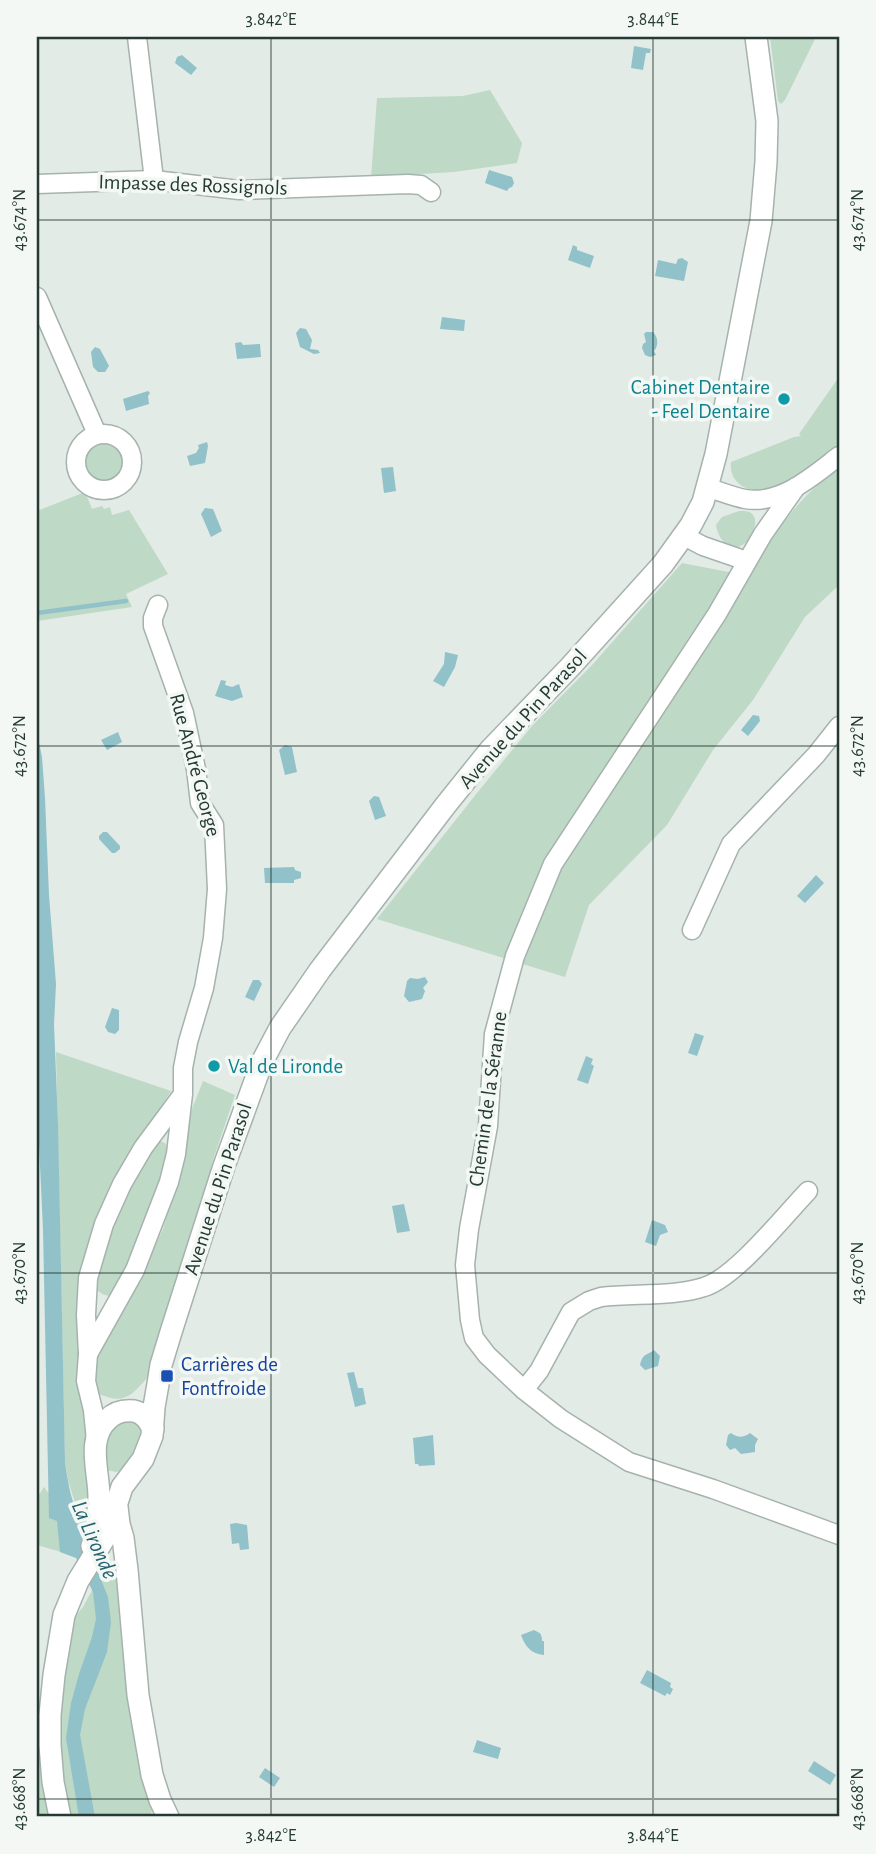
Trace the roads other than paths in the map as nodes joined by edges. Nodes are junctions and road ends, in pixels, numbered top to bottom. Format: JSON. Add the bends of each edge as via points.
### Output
{"nodes":[{"id":1,"x":137,"y":37,"type":"edge"},
{"id":2,"x":756,"y":38,"type":"edge"},
{"id":3,"x":154,"y":180,"type":"junction"},
{"id":4,"x":37,"y":184,"type":"edge"},
{"id":5,"x":432,"y":192,"type":"dead end"},
{"id":6,"x":37,"y":298,"type":"edge"},
{"id":7,"x":97,"y":435,"type":"dead end"},
{"id":8,"x":839,"y":456,"type":"edge"},
{"id":9,"x":796,"y":487,"type":"junction"},
{"id":10,"x":708,"y":488,"type":"junction"},
{"id":11,"x":684,"y":536,"type":"junction"},
{"id":12,"x":745,"y":563,"type":"junction"},
{"id":13,"x":158,"y":605,"type":"dead end"},
{"id":14,"x":839,"y":726,"type":"edge"},
{"id":15,"x":692,"y":930,"type":"dead end"},
{"id":16,"x":183,"y":1094,"type":"junction"},
{"id":17,"x":808,"y":1191,"type":"dead end"},
{"id":18,"x":88,"y":1354,"type":"junction"},
{"id":19,"x":161,"y":1365,"type":"junction"},
{"id":20,"x":524,"y":1390,"type":"junction"},
{"id":21,"x":90,"y":1399,"type":"junction"},
{"id":22,"x":116,"y":1414,"type":"junction"},
{"id":23,"x":153,"y":1429,"type":"junction"},
{"id":24,"x":96,"y":1440,"type":"junction"},
{"id":25,"x":97,"y":1469,"type":"junction"},
{"id":26,"x":134,"y":1470,"type":"junction"},
{"id":27,"x":108,"y":1501,"type":"junction"},
{"id":28,"x":839,"y":1535,"type":"edge"},
{"id":29,"x":98,"y":1544,"type":"junction"},
{"id":30,"x":127,"y":1570,"type":"junction"},
{"id":31,"x":60,"y":1817,"type":"edge"},
{"id":32,"x":168,"y":1817,"type":"edge"}],
"edges":[{"from":1,"to":3,"type":"street"},
{"from":2,"to":10,"type":"street","name":"Avenue du Pin Parasol","via":[[767,121],[761,221]]},
{"from":3,"to":4,"type":"street","name":"Impasse des Rossignols"},
{"from":3,"to":5,"type":"street","name":"Impasse des Rossignols","via":[[239,190],[408,184]]},
{"from":6,"to":7,"type":"street"},
{"from":8,"to":9,"type":"street"},
{"from":9,"to":10,"type":"street","via":[[755,499]]},
{"from":9,"to":12,"type":"street","name":"Chemin de la Séranne"},
{"from":10,"to":11,"type":"street","name":"Avenue du Pin Parasol"},
{"from":11,"to":12,"type":"street"},
{"from":11,"to":19,"type":"street","name":"Avenue du Pin Parasol","via":[[633,599],[490,750],[359,916],[280,1028],[262,1062],[224,1166]]},
{"from":12,"to":20,"type":"street","name":"Chemin de la Séranne","via":[[717,614],[553,864],[522,934],[507,983],[494,1034],[488,1126],[465,1265],[474,1338]]},
{"from":13,"to":16,"type":"street","name":"Rue André George","via":[[153,626],[184,713],[200,803],[214,825],[217,863],[213,938],[188,1042]]},
{"from":14,"to":15,"type":"street","via":[[731,844]]},
{"from":16,"to":18,"type":"street","name":"Rue André George","via":[[176,1154],[165,1195],[135,1270]]},
{"from":16,"to":18,"type":"street","via":[[143,1148],[104,1224],[88,1278]]},
{"from":17,"to":20,"type":"street","via":[[720,1280],[690,1291],[601,1297],[570,1312]]},
{"from":18,"to":21,"type":"street"},
{"from":19,"to":22,"type":"street","name":"Avenue du Pin Parasol","via":[[141,1392]]},
{"from":19,"to":23,"type":"street","name":"Avenue du Pin Parasol"},
{"from":20,"to":28,"type":"street","name":"Chemin de la Séranne","via":[[629,1462]]},
{"from":21,"to":22,"type":"street"},
{"from":21,"to":24,"type":"street"},
{"from":22,"to":23,"type":"street","via":[[140,1413]]},
{"from":22,"to":24,"type":"street","via":[[104,1422]]},
{"from":23,"to":26,"type":"street","via":[[143,1459]]},
{"from":24,"to":25,"type":"street"},
{"from":25,"to":26,"type":"street","via":[[114,1479]]},
{"from":25,"to":27,"type":"street"},
{"from":26,"to":27,"type":"street"},
{"from":27,"to":29,"type":"street"},
{"from":27,"to":30,"type":"street","via":[[118,1518]]},
{"from":29,"to":30,"type":"street","via":[[119,1551]]},
{"from":29,"to":31,"type":"street","via":[[64,1615],[54,1675],[50,1745]]},
{"from":30,"to":32,"type":"street","via":[[138,1695],[152,1776]]}]}
